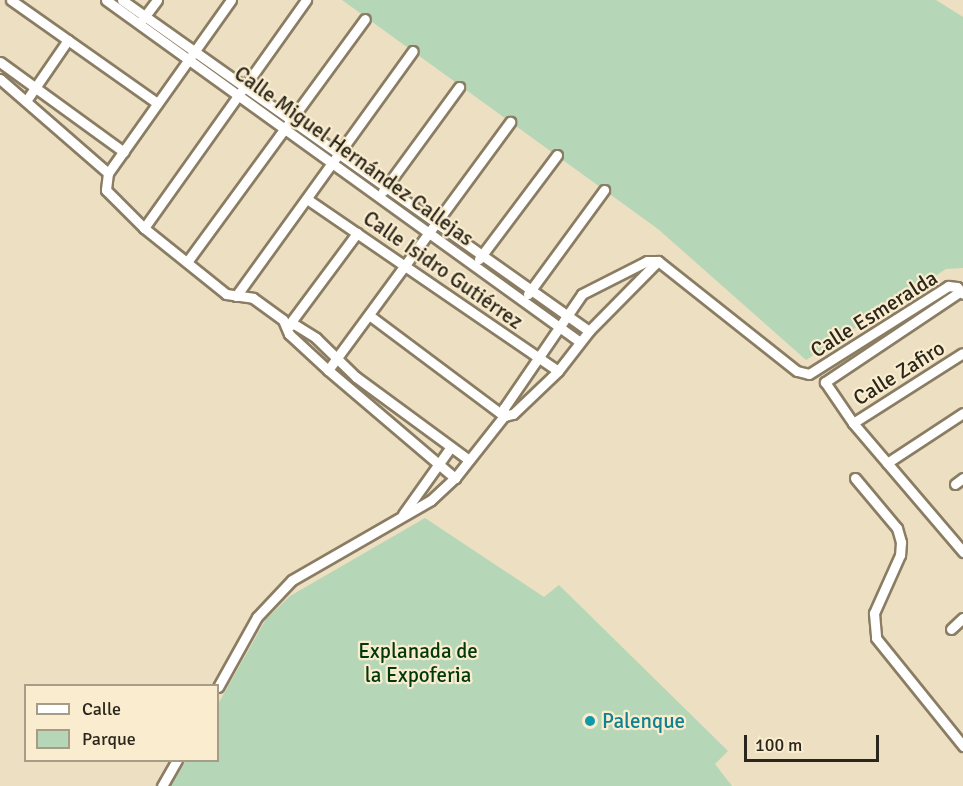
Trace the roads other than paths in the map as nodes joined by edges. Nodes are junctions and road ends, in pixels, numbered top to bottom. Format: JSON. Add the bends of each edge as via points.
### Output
{"nodes":[{"id":1,"x":11,"y":0,"type":"edge"},
{"id":2,"x":106,"y":0,"type":"edge"},
{"id":3,"x":122,"y":0,"type":"edge"},
{"id":4,"x":157,"y":0,"type":"edge"},
{"id":5,"x":231,"y":0,"type":"edge"},
{"id":6,"x":306,"y":0,"type":"edge"},
{"id":7,"x":365,"y":19,"type":"dead end"},
{"id":8,"x":142,"y":20,"type":"junction"},
{"id":9,"x":68,"y":40,"type":"junction"},
{"id":10,"x":413,"y":51,"type":"dead end"},
{"id":11,"x":191,"y":55,"type":"junction"},
{"id":12,"x":0,"y":62,"type":"edge"},
{"id":13,"x":0,"y":79,"type":"edge"},
{"id":14,"x":244,"y":86,"type":"junction"},
{"id":15,"x":35,"y":87,"type":"junction"},
{"id":16,"x":459,"y":87,"type":"dead end"},
{"id":17,"x":237,"y":95,"type":"junction"},
{"id":18,"x":26,"y":101,"type":"junction"},
{"id":19,"x":157,"y":103,"type":"junction"},
{"id":20,"x":291,"y":120,"type":"junction"},
{"id":21,"x":510,"y":122,"type":"dead end"},
{"id":22,"x":284,"y":129,"type":"junction"},
{"id":23,"x":124,"y":152,"type":"junction"},
{"id":24,"x":339,"y":154,"type":"junction"},
{"id":25,"x":557,"y":156,"type":"dead end"},
{"id":26,"x":333,"y":164,"type":"junction"},
{"id":27,"x":108,"y":173,"type":"junction"},
{"id":28,"x":386,"y":187,"type":"junction"},
{"id":29,"x":604,"y":190,"type":"dead end"},
{"id":30,"x":379,"y":197,"type":"junction"},
{"id":31,"x":307,"y":199,"type":"junction"},
{"id":32,"x":436,"y":222,"type":"junction"},
{"id":33,"x":144,"y":228,"type":"junction"},
{"id":34,"x":428,"y":232,"type":"junction"},
{"id":35,"x":357,"y":233,"type":"junction"},
{"id":36,"x":483,"y":255,"type":"junction"},
{"id":37,"x":658,"y":261,"type":"junction"},
{"id":38,"x":187,"y":262,"type":"junction"},
{"id":39,"x":404,"y":265,"type":"junction"},
{"id":40,"x":475,"y":266,"type":"junction"},
{"id":41,"x":531,"y":290,"type":"junction"},
{"id":42,"x":959,"y":290,"type":"edge"},
{"id":43,"x":236,"y":296,"type":"junction"},
{"id":44,"x":523,"y":301,"type":"junction"},
{"id":45,"x":566,"y":314,"type":"junction"},
{"id":46,"x":369,"y":315,"type":"junction"},
{"id":47,"x":288,"y":326,"type":"junction"},
{"id":48,"x":558,"y":327,"type":"junction"},
{"id":49,"x":589,"y":331,"type":"junction"},
{"id":50,"x":580,"y":342,"type":"junction"},
{"id":51,"x":963,"y":353,"type":"edge"},
{"id":52,"x":338,"y":358,"type":"junction"},
{"id":53,"x":540,"y":359,"type":"junction"},
{"id":54,"x":328,"y":370,"type":"junction"},
{"id":55,"x":558,"y":371,"type":"junction"},
{"id":56,"x":963,"y":413,"type":"edge"},
{"id":57,"x":504,"y":416,"type":"junction"},
{"id":58,"x":854,"y":423,"type":"junction"},
{"id":59,"x":450,"y":448,"type":"junction"},
{"id":60,"x":469,"y":460,"type":"junction"},
{"id":61,"x":887,"y":463,"type":"junction"},
{"id":62,"x":439,"y":464,"type":"junction"},
{"id":63,"x":455,"y":478,"type":"junction"},
{"id":64,"x":855,"y":478,"type":"dead end"},
{"id":65,"x":403,"y":514,"type":"junction"},
{"id":66,"x":962,"y":550,"type":"edge"},
{"id":67,"x":963,"y":618,"type":"edge"},
{"id":68,"x":951,"y":629,"type":"dead end"},
{"id":69,"x":219,"y":685,"type":"edge"},
{"id":70,"x":963,"y":746,"type":"edge"},
{"id":71,"x":176,"y":762,"type":"edge"},
{"id":72,"x":162,"y":786,"type":"edge"}],
"edges":[{"from":1,"to":9,"type":"street"},
{"from":2,"to":8,"type":"street","name":"Calle Miguel Hernández Callejas"},
{"from":3,"to":8,"type":"street","name":"Calle Miguel Hernández Callejas"},
{"from":4,"to":8,"type":"street"},
{"from":5,"to":11,"type":"street"},
{"from":6,"to":14,"type":"street"},
{"from":7,"to":20,"type":"street"},
{"from":8,"to":11,"type":"street","name":"Calle Miguel Hernández Callejas"},
{"from":9,"to":15,"type":"street"},
{"from":9,"to":19,"type":"street"},
{"from":10,"to":24,"type":"street"},
{"from":11,"to":14,"type":"street","name":"Calle Miguel Hernández Callejas"},
{"from":11,"to":17,"type":"street","name":"Calle Miguel Hernández Callejas"},
{"from":11,"to":19,"type":"street"},
{"from":12,"to":15,"type":"street"},
{"from":13,"to":18,"type":"street"},
{"from":14,"to":17,"type":"street"},
{"from":14,"to":20,"type":"street","name":"Calle Miguel Hernández Callejas"},
{"from":15,"to":18,"type":"street"},
{"from":15,"to":23,"type":"street"},
{"from":16,"to":28,"type":"street"},
{"from":17,"to":22,"type":"street","name":"Calle Miguel Hernández Callejas"},
{"from":17,"to":33,"type":"street"},
{"from":18,"to":27,"type":"street"},
{"from":19,"to":23,"type":"street"},
{"from":20,"to":22,"type":"street"},
{"from":20,"to":24,"type":"street","name":"Calle Miguel Hernández Callejas"},
{"from":21,"to":32,"type":"street"},
{"from":22,"to":26,"type":"street","name":"Calle Miguel Hernández Callejas"},
{"from":22,"to":38,"type":"street"},
{"from":23,"to":27,"type":"street"},
{"from":24,"to":26,"type":"street"},
{"from":24,"to":28,"type":"street","name":"Calle Miguel Hernández Callejas"},
{"from":25,"to":36,"type":"street"},
{"from":26,"to":30,"type":"street","name":"Calle Miguel Hernández Callejas"},
{"from":26,"to":31,"type":"street"},
{"from":27,"to":33,"type":"street","via":[[104,186]]},
{"from":28,"to":30,"type":"street"},
{"from":28,"to":32,"type":"street","name":"Calle Miguel Hernández Callejas"},
{"from":29,"to":41,"type":"street"},
{"from":30,"to":34,"type":"street","name":"Calle Miguel Hernández Callejas"},
{"from":31,"to":35,"type":"street","name":"Calle Isidro Gutiérrez"},
{"from":31,"to":43,"type":"street"},
{"from":32,"to":34,"type":"street"},
{"from":32,"to":36,"type":"street","name":"Calle Miguel Hernández Callejas"},
{"from":33,"to":38,"type":"street"},
{"from":34,"to":39,"type":"street"},
{"from":34,"to":40,"type":"street","name":"Calle Miguel Hernández Callejas"},
{"from":35,"to":39,"type":"street","name":"Calle Isidro Gutiérrez"},
{"from":35,"to":47,"type":"street"},
{"from":36,"to":40,"type":"street"},
{"from":36,"to":41,"type":"street","name":"Calle Miguel Hernández Callejas"},
{"from":37,"to":42,"type":"street","name":"Calle Esmeralda","via":[[797,371],[813,373]]},
{"from":37,"to":45,"type":"street","via":[[647,261],[593,286]]},
{"from":37,"to":49,"type":"street"},
{"from":38,"to":43,"type":"street","via":[[226,294]]},
{"from":39,"to":46,"type":"street"},
{"from":39,"to":53,"type":"street","name":"Calle Isidro Gutiérrez"},
{"from":40,"to":44,"type":"street","name":"Calle Miguel Hernández Callejas"},
{"from":41,"to":44,"type":"street"},
{"from":41,"to":45,"type":"street","name":"Calle Miguel Hernández Callejas"},
{"from":42,"to":58,"type":"street","via":[[826,379],[825,385]]},
{"from":43,"to":47,"type":"street","via":[[253,298]]},
{"from":44,"to":48,"type":"street","name":"Calle Miguel Hernández Callejas"},
{"from":45,"to":48,"type":"street"},
{"from":45,"to":49,"type":"street","name":"Calle Miguel Hernández Callejas"},
{"from":46,"to":52,"type":"street"},
{"from":46,"to":57,"type":"street"},
{"from":47,"to":52,"type":"street","via":[[294,324]]},
{"from":47,"to":54,"type":"street","via":[[289,334]]},
{"from":48,"to":50,"type":"street","name":"Calle Miguel Hernández Callejas"},
{"from":48,"to":53,"type":"street"},
{"from":49,"to":50,"type":"street"},
{"from":50,"to":55,"type":"street"},
{"from":51,"to":58,"type":"street","name":"Calle Zafiro"},
{"from":52,"to":54,"type":"street"},
{"from":52,"to":59,"type":"street","via":[[356,377]]},
{"from":53,"to":55,"type":"street","name":"Calle Isidro Gutiérrez"},
{"from":53,"to":57,"type":"street","via":[[504,408]]},
{"from":54,"to":62,"type":"street"},
{"from":55,"to":57,"type":"street","via":[[513,414]]},
{"from":56,"to":61,"type":"street"},
{"from":57,"to":60,"type":"street"},
{"from":58,"to":61,"type":"street"},
{"from":59,"to":60,"type":"street"},
{"from":59,"to":62,"type":"street"},
{"from":60,"to":63,"type":"street"},
{"from":61,"to":66,"type":"street"},
{"from":62,"to":63,"type":"street"},
{"from":62,"to":65,"type":"street"},
{"from":63,"to":65,"type":"street","via":[[431,500]]},
{"from":64,"to":70,"type":"street","via":[[897,528],[901,542],[900,555],[874,613],[876,638]]},
{"from":65,"to":69,"type":"street","via":[[304,571],[284,588],[256,617]]},
{"from":67,"to":68,"type":"street"},
{"from":71,"to":72,"type":"street"}]}
